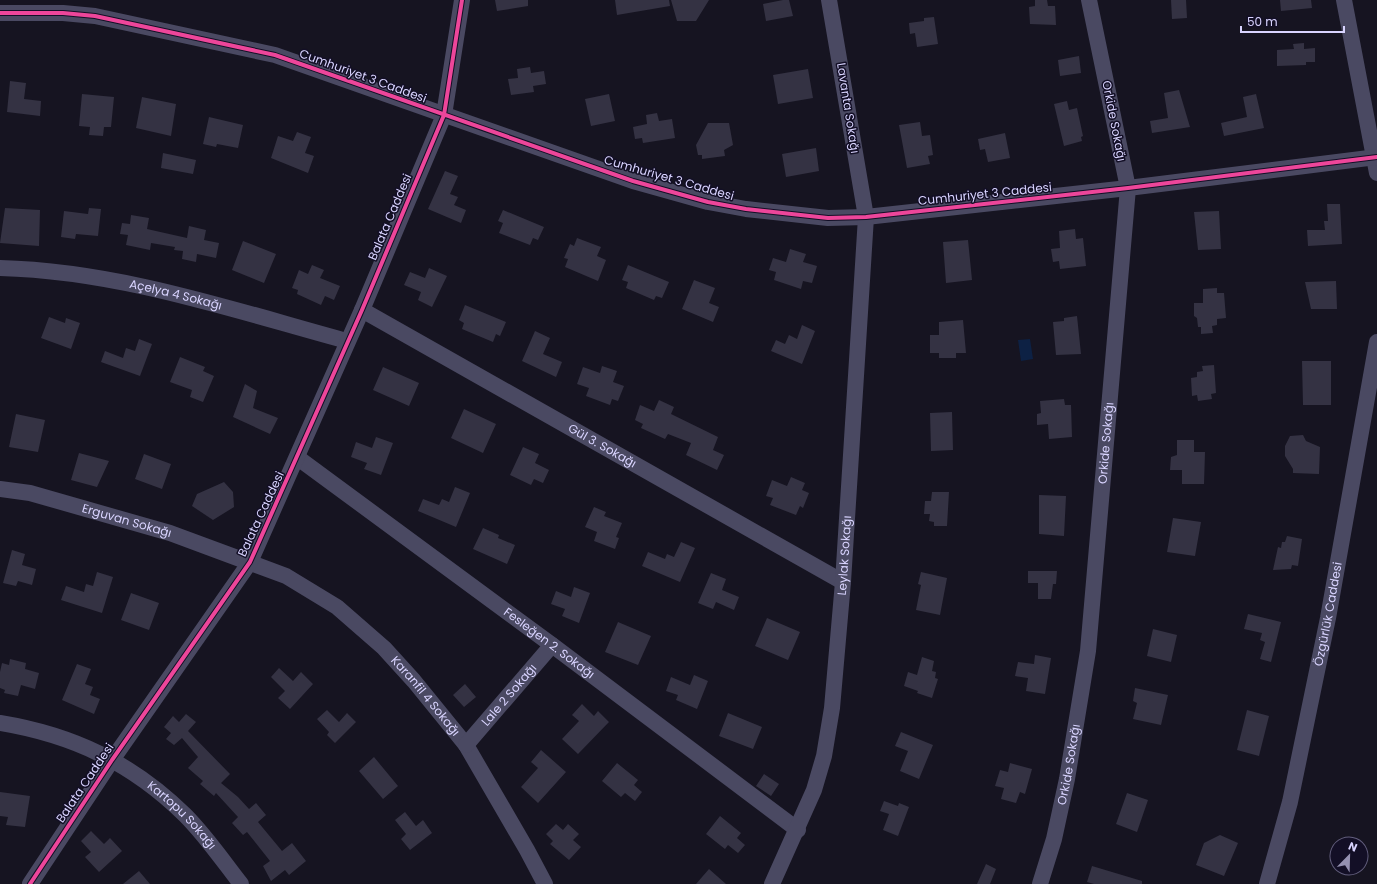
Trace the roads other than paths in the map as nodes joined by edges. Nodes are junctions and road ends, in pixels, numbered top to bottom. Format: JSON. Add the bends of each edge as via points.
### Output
{"nodes":[{"id":1,"x":462,"y":0,"type":"edge"},
{"id":2,"x":829,"y":0,"type":"edge"},
{"id":3,"x":1090,"y":0,"type":"edge"},
{"id":4,"x":1344,"y":0,"type":"edge"},
{"id":5,"x":0,"y":13,"type":"edge"},
{"id":6,"x":444,"y":116,"type":"junction"},
{"id":7,"x":1376,"y":163,"type":"edge"},
{"id":8,"x":1128,"y":188,"type":"junction"},
{"id":9,"x":866,"y":217,"type":"junction"},
{"id":10,"x":0,"y":268,"type":"edge"},
{"id":11,"x":362,"y":310,"type":"junction"},
{"id":12,"x":347,"y":341,"type":"junction"},
{"id":13,"x":1377,"y":342,"type":"edge"},
{"id":14,"x":298,"y":458,"type":"junction"},
{"id":15,"x":0,"y":489,"type":"edge"},
{"id":16,"x":250,"y":562,"type":"junction"},
{"id":17,"x":843,"y":582,"type":"junction"},
{"id":18,"x":552,"y":644,"type":"junction"},
{"id":19,"x":0,"y":723,"type":"edge"},
{"id":20,"x":466,"y":745,"type":"junction"},
{"id":21,"x":112,"y":760,"type":"junction"},
{"id":22,"x":798,"y":830,"type":"junction"},
{"id":23,"x":30,"y":884,"type":"edge"},
{"id":24,"x":240,"y":884,"type":"edge"},
{"id":25,"x":545,"y":884,"type":"edge"},
{"id":26,"x":772,"y":884,"type":"edge"},
{"id":27,"x":1040,"y":884,"type":"edge"},
{"id":28,"x":1267,"y":884,"type":"edge"}],
"edges":[{"from":1,"to":6,"type":"street","name":"Balata Caddesi"},
{"from":2,"to":9,"type":"street","name":"Lavanta Sokağı"},
{"from":3,"to":8,"type":"street","name":"Orkide Sokağı"},
{"from":4,"to":7,"type":"street"},
{"from":5,"to":6,"type":"street","name":"Cumhuriyet 3 Caddesi","via":[[95,16],[275,55]]},
{"from":6,"to":9,"type":"street","name":"Cumhuriyet 3 Caddesi","via":[[633,181],[708,202],[746,210],[820,218]]},
{"from":6,"to":11,"type":"street","name":"Balata Caddesi"},
{"from":7,"to":8,"type":"street","name":"Cumhuriyet 3 Caddesi"},
{"from":8,"to":9,"type":"street","name":"Cumhuriyet 3 Caddesi"},
{"from":8,"to":27,"type":"street","name":"Orkide Sokağı","via":[[1088,651],[1067,779],[1054,839]]},
{"from":9,"to":17,"type":"street","name":"Leylak Sokağı"},
{"from":10,"to":12,"type":"street","name":"Açelya 4 Sokağı","via":[[112,279]]},
{"from":11,"to":12,"type":"street","name":"Balata Caddesi"},
{"from":11,"to":17,"type":"street","name":"Gül 3. Sokağı"},
{"from":12,"to":14,"type":"street","name":"Balata Caddesi"},
{"from":13,"to":28,"type":"street","name":"Özgürlük Caddesi","via":[[1327,626],[1290,802]]},
{"from":14,"to":16,"type":"street","name":"Balata Caddesi"},
{"from":14,"to":18,"type":"street","name":"Fesleğen 2. Sokağı"},
{"from":15,"to":16,"type":"street","name":"Erguvan Sokağı","via":[[30,493],[170,533]]},
{"from":16,"to":20,"type":"street","name":"Karanfil 4 Sokağı","via":[[286,576],[315,592],[352,620],[384,648]]},
{"from":16,"to":21,"type":"street","name":"Balata Caddesi"},
{"from":17,"to":22,"type":"street","name":"Leylak Sokağı","via":[[832,708],[824,756]]},
{"from":18,"to":20,"type":"street","name":"Lale 2 Sokağı"},
{"from":18,"to":22,"type":"street","name":"Fesleğen 2. Sokağı"},
{"from":19,"to":21,"type":"street","name":"Kartopu Sokağı","via":[[58,736]]},
{"from":20,"to":25,"type":"street","name":"Karanfil 4 Sokağı"},
{"from":21,"to":23,"type":"street","name":"Balata Caddesi"},
{"from":21,"to":24,"type":"street","name":"Kartopu Sokağı","via":[[161,794],[185,815]]},
{"from":22,"to":26,"type":"street","name":"Leylak Sokağı"}]}
